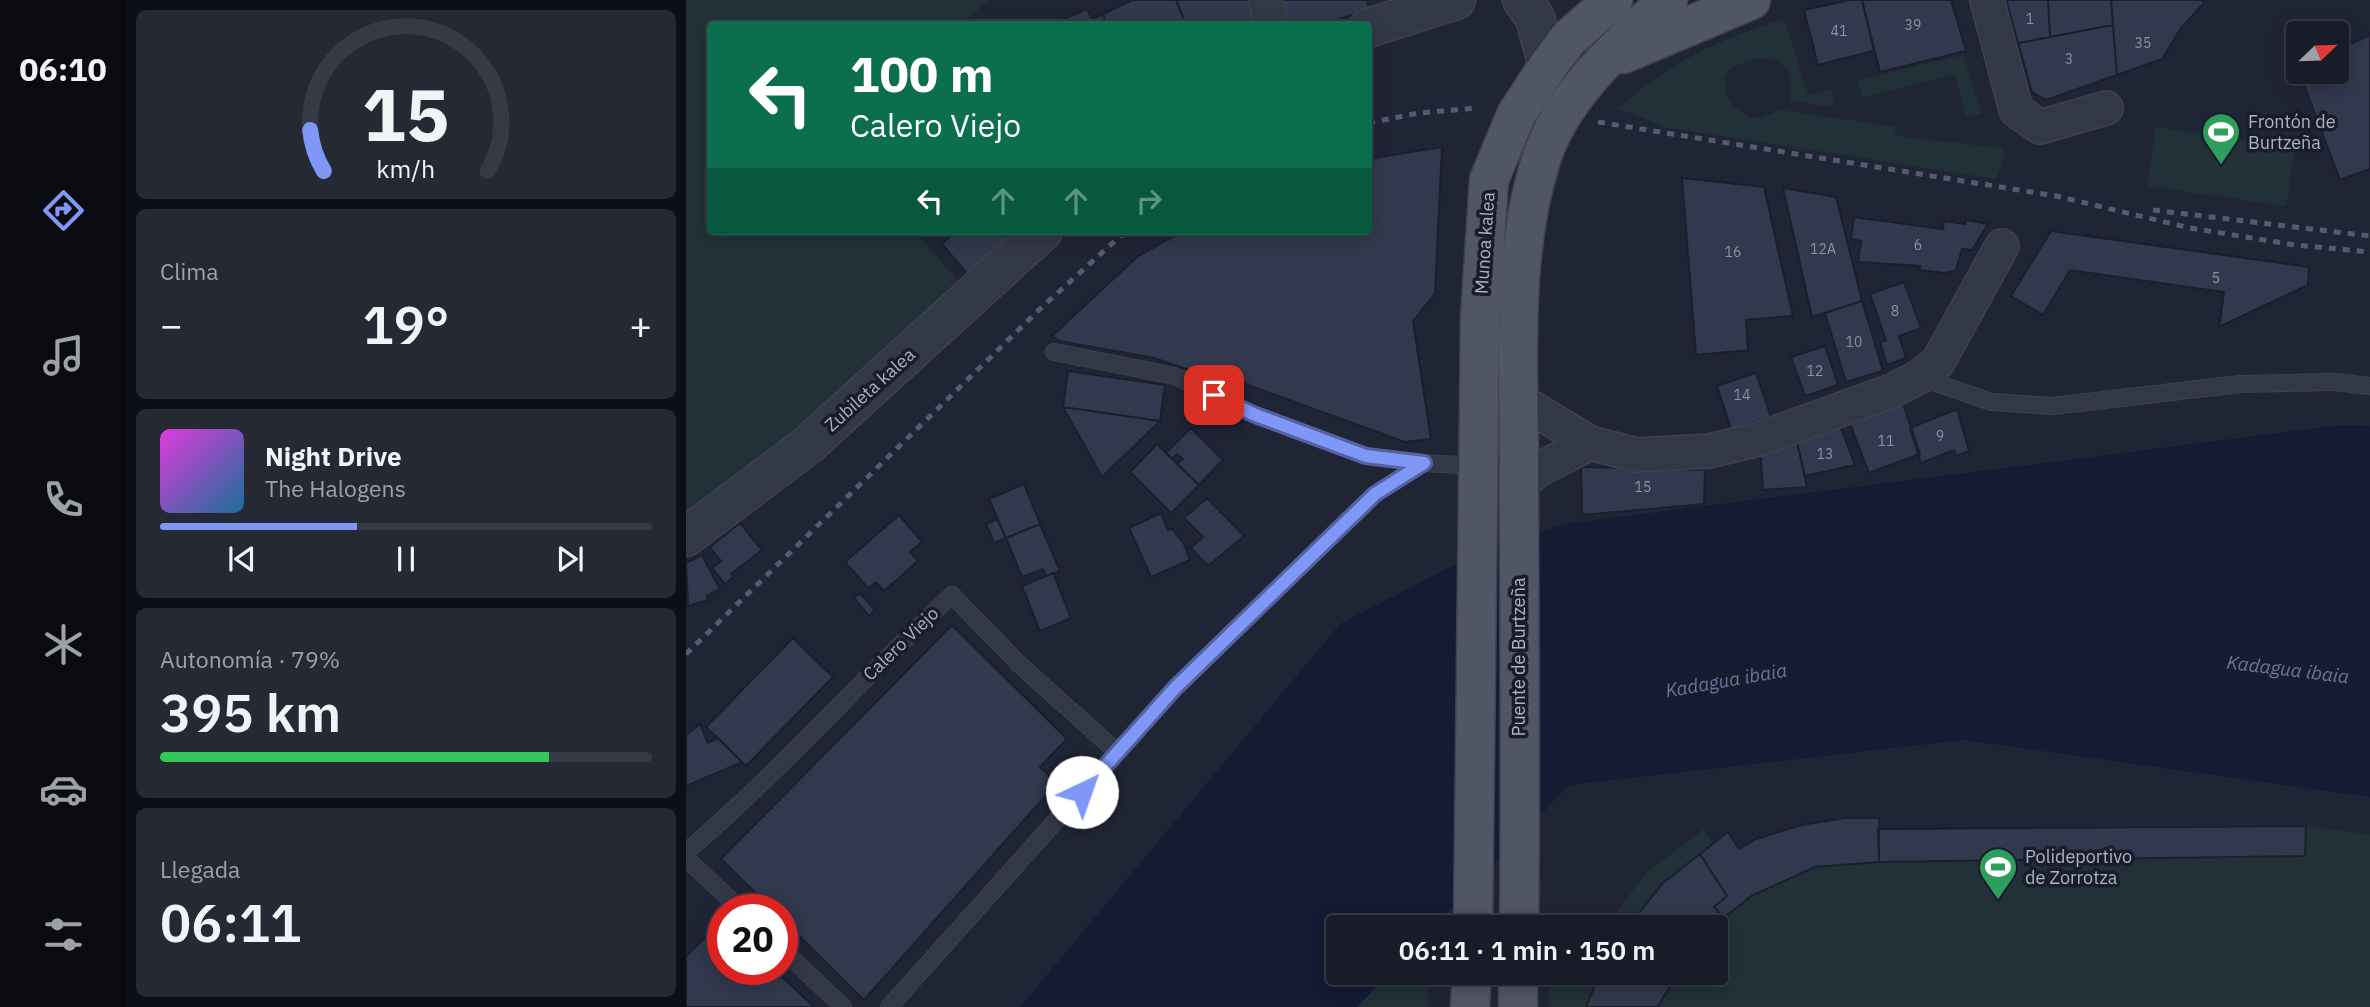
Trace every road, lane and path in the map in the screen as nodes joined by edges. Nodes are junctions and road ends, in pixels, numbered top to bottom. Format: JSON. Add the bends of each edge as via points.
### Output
{"nodes":[{"id":1,"x":1266,"y":0,"type":"edge"},
{"id":2,"x":1456,"y":0,"type":"edge"},
{"id":3,"x":1613,"y":0,"type":"edge"},
{"id":4,"x":1668,"y":0,"type":"edge"},
{"id":5,"x":1751,"y":0,"type":"edge"},
{"id":6,"x":1987,"y":0,"type":"edge"},
{"id":7,"x":1534,"y":6,"type":"edge"},
{"id":8,"x":1271,"y":21,"type":"edge"},
{"id":9,"x":1372,"y":27,"type":"edge"},
{"id":10,"x":1602,"y":63,"type":"junction"},
{"id":11,"x":1548,"y":66,"type":"junction"},
{"id":12,"x":2106,"y":108,"type":"dead end"},
{"id":13,"x":1039,"y":235,"type":"edge"},
{"id":14,"x":2002,"y":246,"type":"dead end"},
{"id":15,"x":1054,"y":352,"type":"dead end"},
{"id":16,"x":1919,"y":377,"type":"junction"},
{"id":17,"x":2370,"y":386,"type":"edge"},
{"id":18,"x":1519,"y":400,"type":"junction"},
{"id":19,"x":1590,"y":443,"type":"junction"},
{"id":20,"x":1424,"y":463,"type":"junction"},
{"id":21,"x":1480,"y":476,"type":"junction"},
{"id":22,"x":1519,"y":485,"type":"junction"},
{"id":23,"x":686,"y":537,"type":"edge"},
{"id":24,"x":1117,"y":752,"type":"junction"},
{"id":25,"x":686,"y":852,"type":"edge"},
{"id":26,"x":686,"y":858,"type":"edge"},
{"id":27,"x":724,"y":894,"type":"edge"},
{"id":28,"x":1473,"y":915,"type":"edge"},
{"id":29,"x":1519,"y":915,"type":"edge"},
{"id":30,"x":798,"y":964,"type":"edge"},
{"id":31,"x":1471,"y":985,"type":"edge"},
{"id":32,"x":1518,"y":985,"type":"edge"},
{"id":33,"x":843,"y":1007,"type":"edge"},
{"id":34,"x":889,"y":1007,"type":"edge"},
{"id":35,"x":1470,"y":1007,"type":"edge"},
{"id":36,"x":1518,"y":1007,"type":"edge"}],
"edges":[{"from":1,"to":8,"type":"street"},
{"from":2,"to":9,"type":"street"},
{"from":3,"to":11,"type":"main road","name":"Munoa kalea","via":[[1568,39]]},
{"from":4,"to":10,"type":"main road"},
{"from":5,"to":10,"type":"main road"},
{"from":6,"to":12,"type":"street","via":[[2016,110],[2040,127]]},
{"from":7,"to":11,"type":"street"},
{"from":10,"to":18,"type":"main road","via":[[1565,111],[1541,158],[1526,222]]},
{"from":11,"to":21,"type":"main road","name":"Munoa kalea","via":[[1516,115],[1489,180],[1480,317]]},
{"from":13,"to":23,"type":"street","name":"Zubileta kalea","via":[[808,445]]},
{"from":14,"to":16,"type":"street","via":[[1938,362]]},
{"from":15,"to":20,"type":"lane","via":[[1175,376],[1253,414],[1366,456]]},
{"from":16,"to":17,"type":"lane","via":[[1991,402],[2053,407],[2240,384]]},
{"from":16,"to":19,"type":"street","via":[[1759,439],[1709,451],[1637,455]]},
{"from":18,"to":19,"type":"street"},
{"from":18,"to":22,"type":"main road","name":"Puente de Burtzeña"},
{"from":19,"to":22,"type":"street"},
{"from":20,"to":21,"type":"lane"},
{"from":20,"to":24,"type":"lane","via":[[1375,494],[1175,688]]},
{"from":21,"to":28,"type":"main road"},
{"from":22,"to":29,"type":"main road","name":"Puente de Burtzeña"},
{"from":24,"to":25,"type":"lane","name":"Calero Viejo","via":[[1019,664],[952,595],[886,656],[743,804]]},
{"from":24,"to":34,"type":"lane"},
{"from":26,"to":27,"type":"lane"},
{"from":30,"to":33,"type":"lane"},
{"from":31,"to":35,"type":"main road"},
{"from":32,"to":36,"type":"main road"}]}
